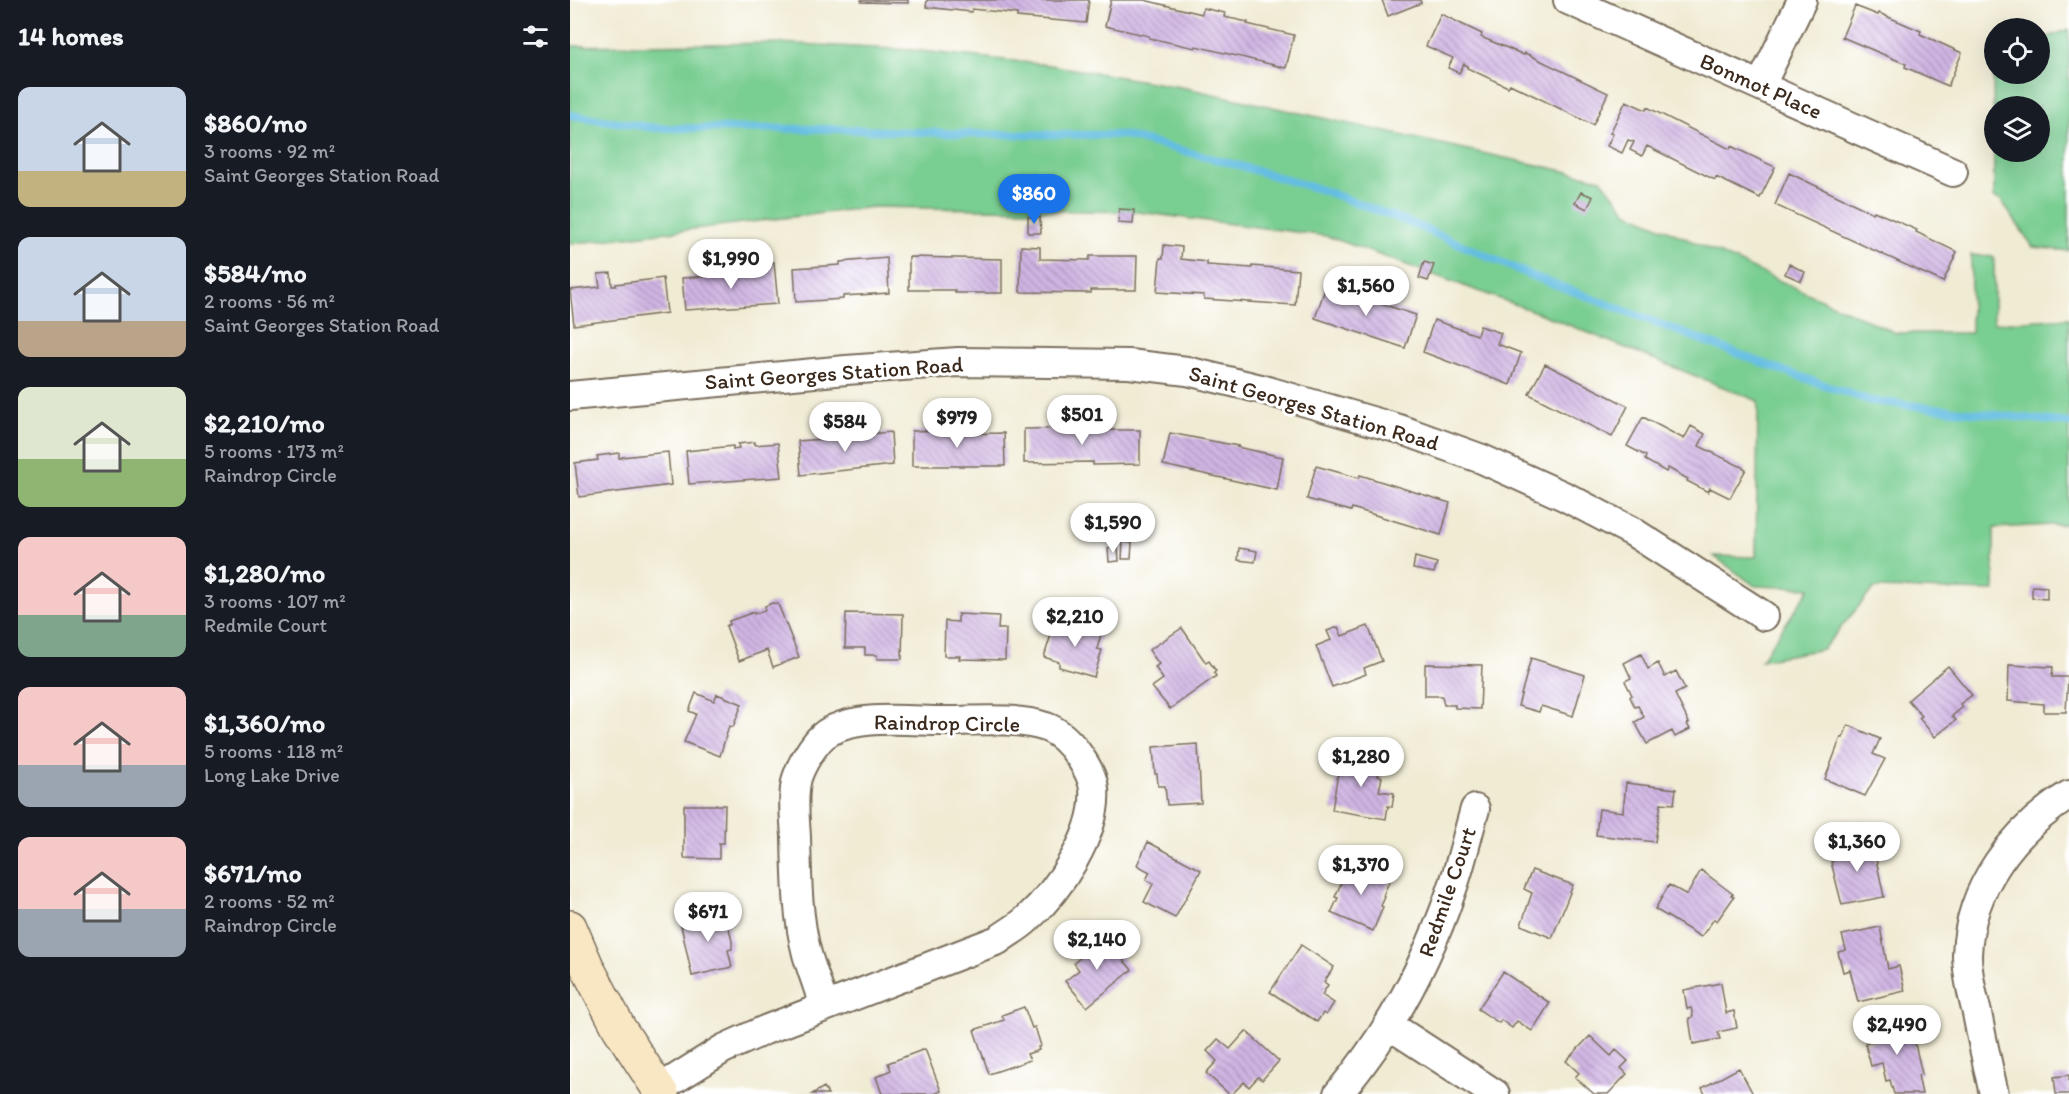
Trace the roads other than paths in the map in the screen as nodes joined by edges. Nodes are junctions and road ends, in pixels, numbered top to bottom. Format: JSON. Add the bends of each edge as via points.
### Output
{"nodes":[{"id":1,"x":1568,"y":0,"type":"edge"},
{"id":2,"x":1802,"y":0,"type":"edge"},
{"id":3,"x":1761,"y":85,"type":"junction"},
{"id":4,"x":1953,"y":172,"type":"dead end"},
{"id":5,"x":570,"y":396,"type":"edge"},
{"id":6,"x":1764,"y":616,"type":"dead end"},
{"id":7,"x":2069,"y":795,"type":"edge"},
{"id":8,"x":1475,"y":809,"type":"dead end"},
{"id":9,"x":570,"y":927,"type":"edge"},
{"id":10,"x":824,"y":1006,"type":"junction"},
{"id":11,"x":1389,"y":1025,"type":"junction"},
{"id":12,"x":661,"y":1091,"type":"edge"},
{"id":13,"x":1338,"y":1094,"type":"edge"},
{"id":14,"x":1495,"y":1094,"type":"edge"},
{"id":15,"x":1994,"y":1094,"type":"edge"}],
"edges":[{"from":1,"to":3,"type":"street","name":"Bonmot Place"},
{"from":2,"to":3,"type":"street"},
{"from":3,"to":4,"type":"street","name":"Bonmot Place"},
{"from":5,"to":6,"type":"street","name":"Saint Georges Station Road","via":[[958,362],[1129,364],[1187,371],[1399,429],[1482,459],[1633,532]]},
{"from":7,"to":15,"type":"street","via":[[2027,826],[2006,850],[1975,905],[1967,956]]},
{"from":8,"to":11,"type":"street","name":"Redmile Court","via":[[1452,891],[1427,954]]},
{"from":9,"to":12,"type":"main road","via":[[619,1028]]},
{"from":10,"to":10,"type":"street","name":"Raindrop Circle","via":[[998,940],[1045,900],[1072,862],[1092,814],[1094,790],[1088,769],[1063,737],[1046,727],[1020,722],[879,721],[841,727],[823,736],[797,779],[795,808],[798,902],[807,953]]},
{"from":10,"to":12,"type":"street","name":"Raindrop Circle","via":[[723,1049]]},
{"from":11,"to":13,"type":"street","name":"Redmile Court"},
{"from":11,"to":14,"type":"street"}]}
